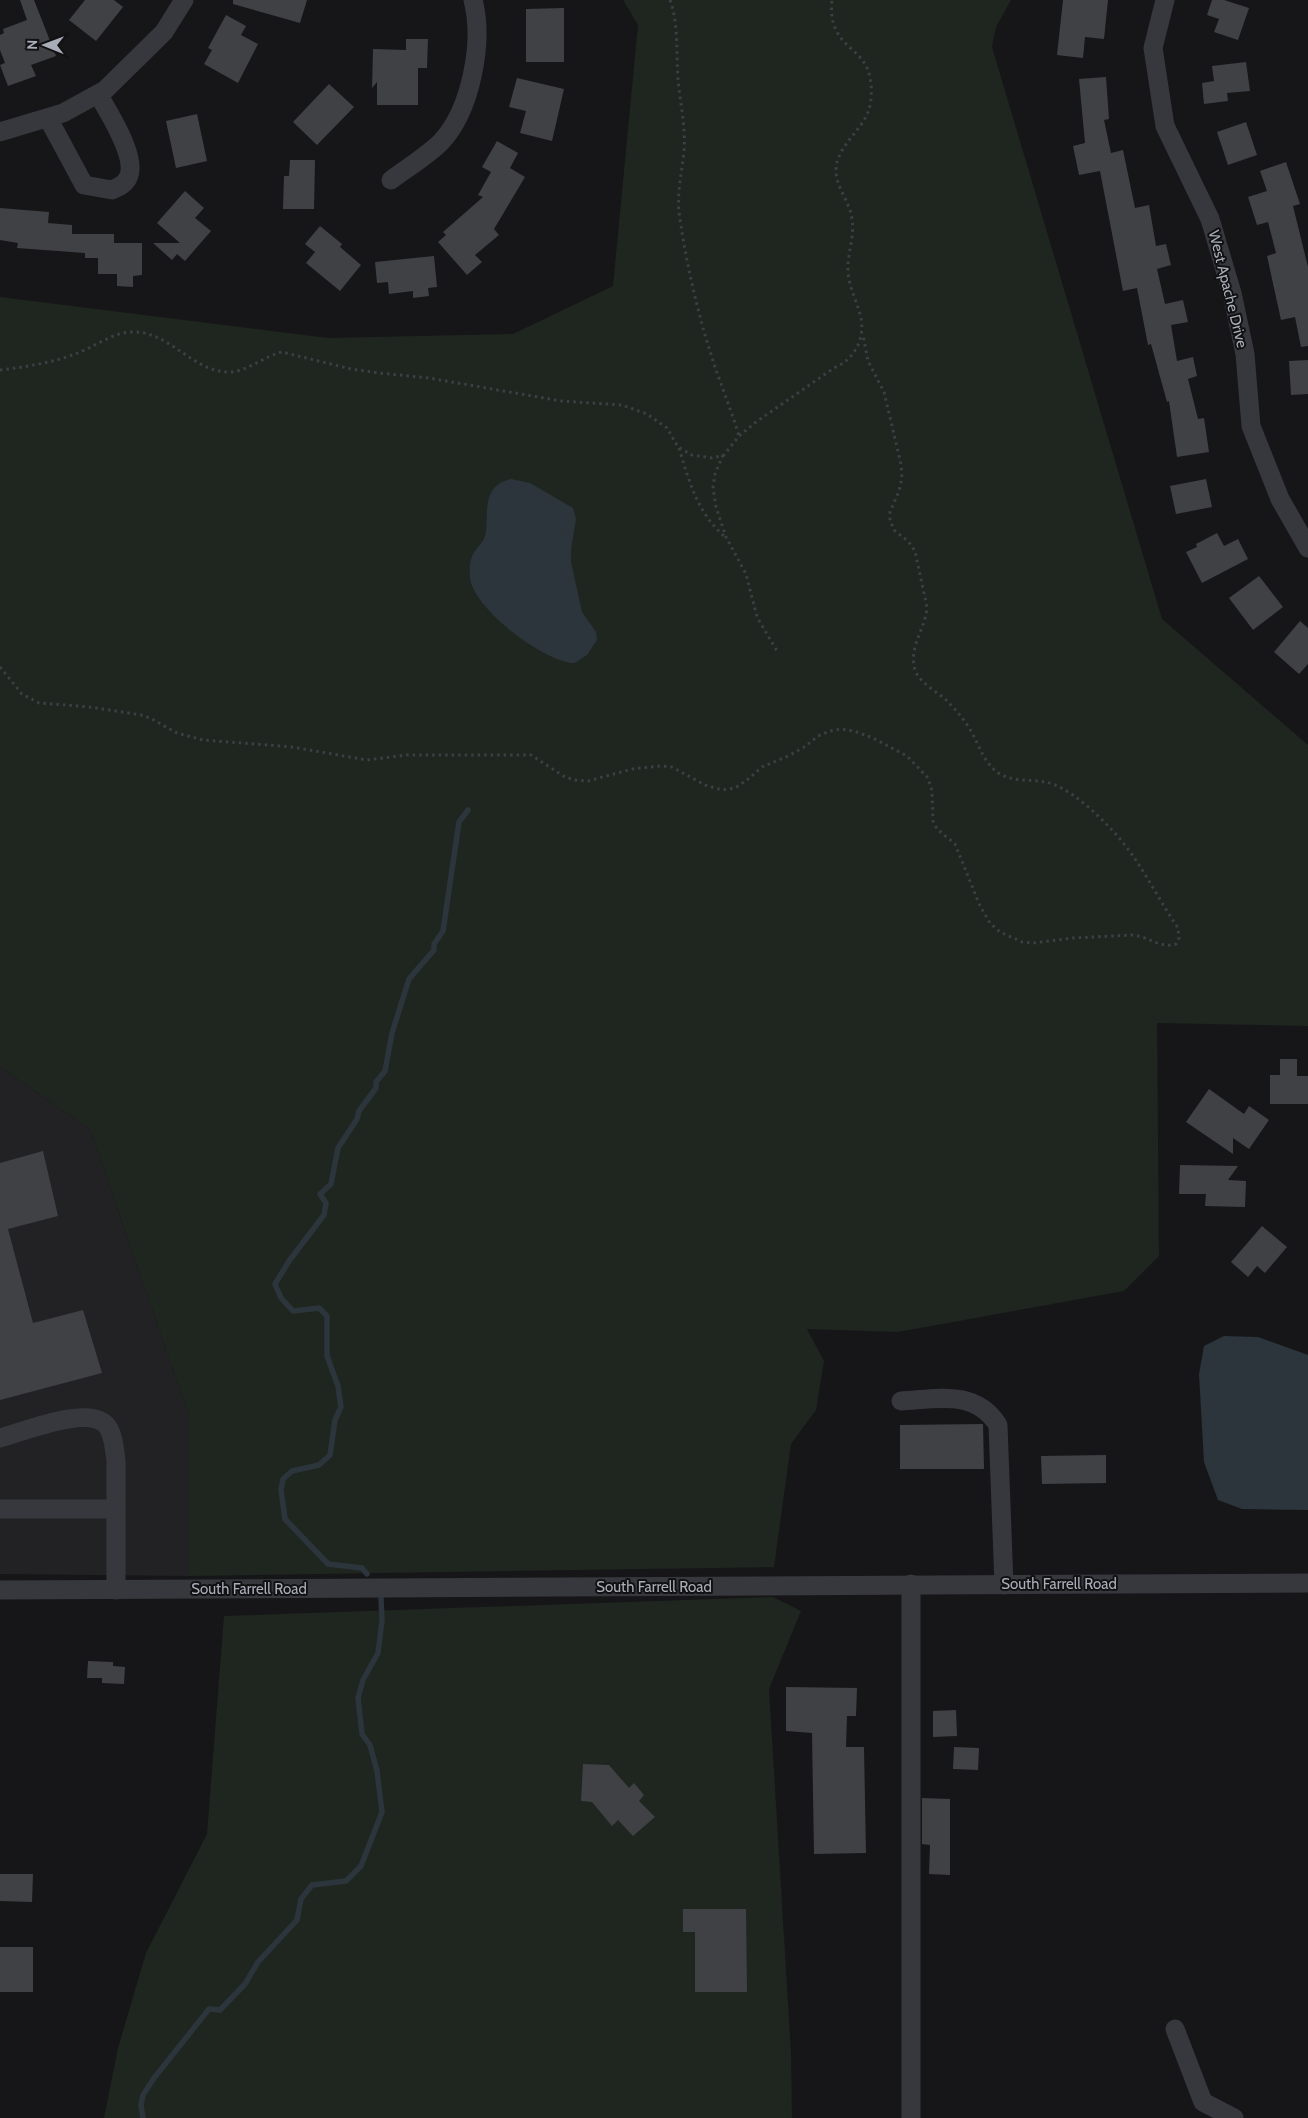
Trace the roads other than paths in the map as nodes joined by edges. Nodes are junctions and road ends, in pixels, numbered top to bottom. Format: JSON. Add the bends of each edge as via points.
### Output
{"nodes":[{"id":1,"x":184,"y":0,"type":"edge"},
{"id":2,"x":473,"y":0,"type":"edge"},
{"id":3,"x":1165,"y":0,"type":"edge"},
{"id":4,"x":98,"y":94,"type":"junction"},
{"id":5,"x":48,"y":118,"type":"junction"},
{"id":6,"x":0,"y":132,"type":"edge"},
{"id":7,"x":392,"y":180,"type":"dead end"},
{"id":8,"x":1308,"y":548,"type":"edge"},
{"id":9,"x":901,"y":1401,"type":"dead end"},
{"id":10,"x":0,"y":1438,"type":"edge"},
{"id":11,"x":0,"y":1509,"type":"edge"},
{"id":12,"x":116,"y":1509,"type":"junction"},
{"id":13,"x":1308,"y":1583,"type":"edge"},
{"id":14,"x":911,"y":1584,"type":"junction"},
{"id":15,"x":1004,"y":1585,"type":"junction"},
{"id":16,"x":0,"y":1590,"type":"edge"},
{"id":17,"x":116,"y":1590,"type":"junction"},
{"id":18,"x":1175,"y":2029,"type":"dead end"},
{"id":19,"x":911,"y":2118,"type":"edge"},
{"id":20,"x":1234,"y":2118,"type":"edge"}],
"edges":[{"from":1,"to":4,"type":"street","via":[[164,32]]},
{"from":2,"to":7,"type":"street","via":[[476,64],[464,106],[441,142]]},
{"from":3,"to":8,"type":"street","name":"West Apache Drive","via":[[1153,48],[1165,126],[1210,219],[1232,293],[1245,354],[1251,426],[1280,499]]},
{"from":4,"to":5,"type":"street"},
{"from":4,"to":5,"type":"street","via":[[128,151],[130,170],[126,182],[112,190],[84,185]]},
{"from":5,"to":6,"type":"street"},
{"from":9,"to":15,"type":"street","via":[[959,1398],[990,1412],[998,1425]]},
{"from":10,"to":12,"type":"street","via":[[72,1418],[98,1420],[107,1426],[113,1440]]},
{"from":11,"to":12,"type":"street"},
{"from":12,"to":17,"type":"street"},
{"from":13,"to":15,"type":"street","name":"South Farrell Road"},
{"from":14,"to":15,"type":"street","name":"South Farrell Road"},
{"from":14,"to":17,"type":"street","name":"South Farrell Road"},
{"from":14,"to":19,"type":"street"},
{"from":16,"to":17,"type":"street","name":"South Farrell Road"},
{"from":18,"to":20,"type":"street","via":[[1203,2102]]}]}
